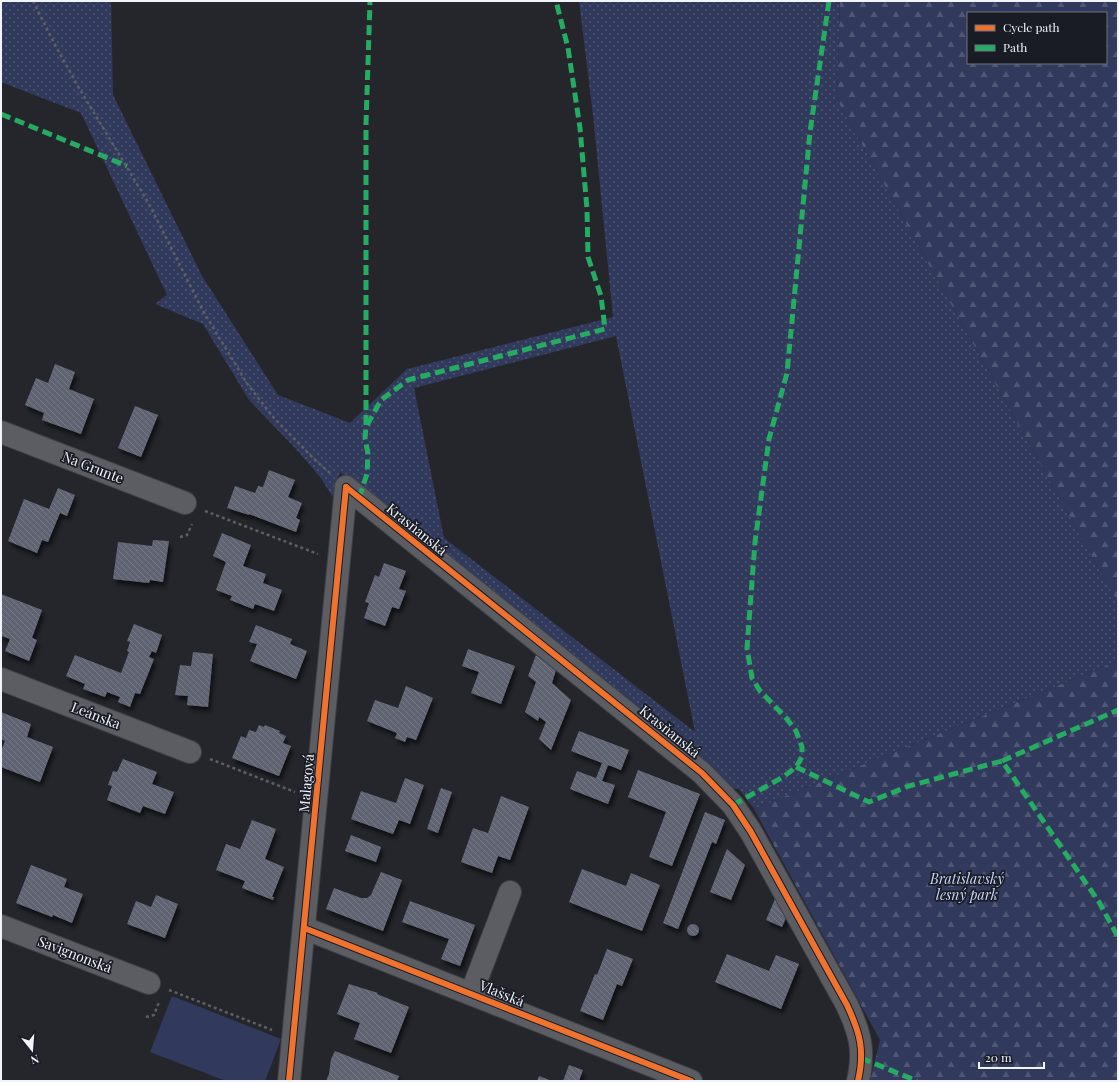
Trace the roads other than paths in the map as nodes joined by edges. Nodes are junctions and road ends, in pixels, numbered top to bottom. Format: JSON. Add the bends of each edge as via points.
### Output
{"nodes":[{"id":1,"x":1,"y":432,"type":"edge"},
{"id":2,"x":346,"y":487,"type":"joint"},
{"id":3,"x":194,"y":512,"type":"road end"},
{"id":4,"x":1,"y":679,"type":"edge"},
{"id":5,"x":190,"y":752,"type":"road end"},
{"id":6,"x":510,"y":892,"type":"dead end"},
{"id":7,"x":1,"y":926,"type":"edge"},
{"id":8,"x":304,"y":928,"type":"junction"},
{"id":9,"x":158,"y":989,"type":"road end"},
{"id":10,"x":471,"y":994,"type":"junction"},
{"id":11,"x":289,"y":1081,"type":"edge"},
{"id":12,"x":691,"y":1081,"type":"edge"},
{"id":13,"x":858,"y":1081,"type":"edge"}],
"edges":[{"from":1,"to":3,"type":"street","name":"Na Grunte"},
{"from":2,"to":8,"type":"street","name":"Malagová"},
{"from":2,"to":13,"type":"street","name":"Krasňanská","via":[[702,773],[733,805],[751,832],[853,1018],[861,1038],[861,1071]]},
{"from":4,"to":5,"type":"street","name":"Leánska"},
{"from":6,"to":10,"type":"street","name":"Vlašská"},
{"from":7,"to":9,"type":"street","name":"Savignonská"},
{"from":8,"to":10,"type":"street","name":"Vlašská"},
{"from":8,"to":11,"type":"street","name":"Malagová"},
{"from":10,"to":12,"type":"street","name":"Vlašská"}]}
